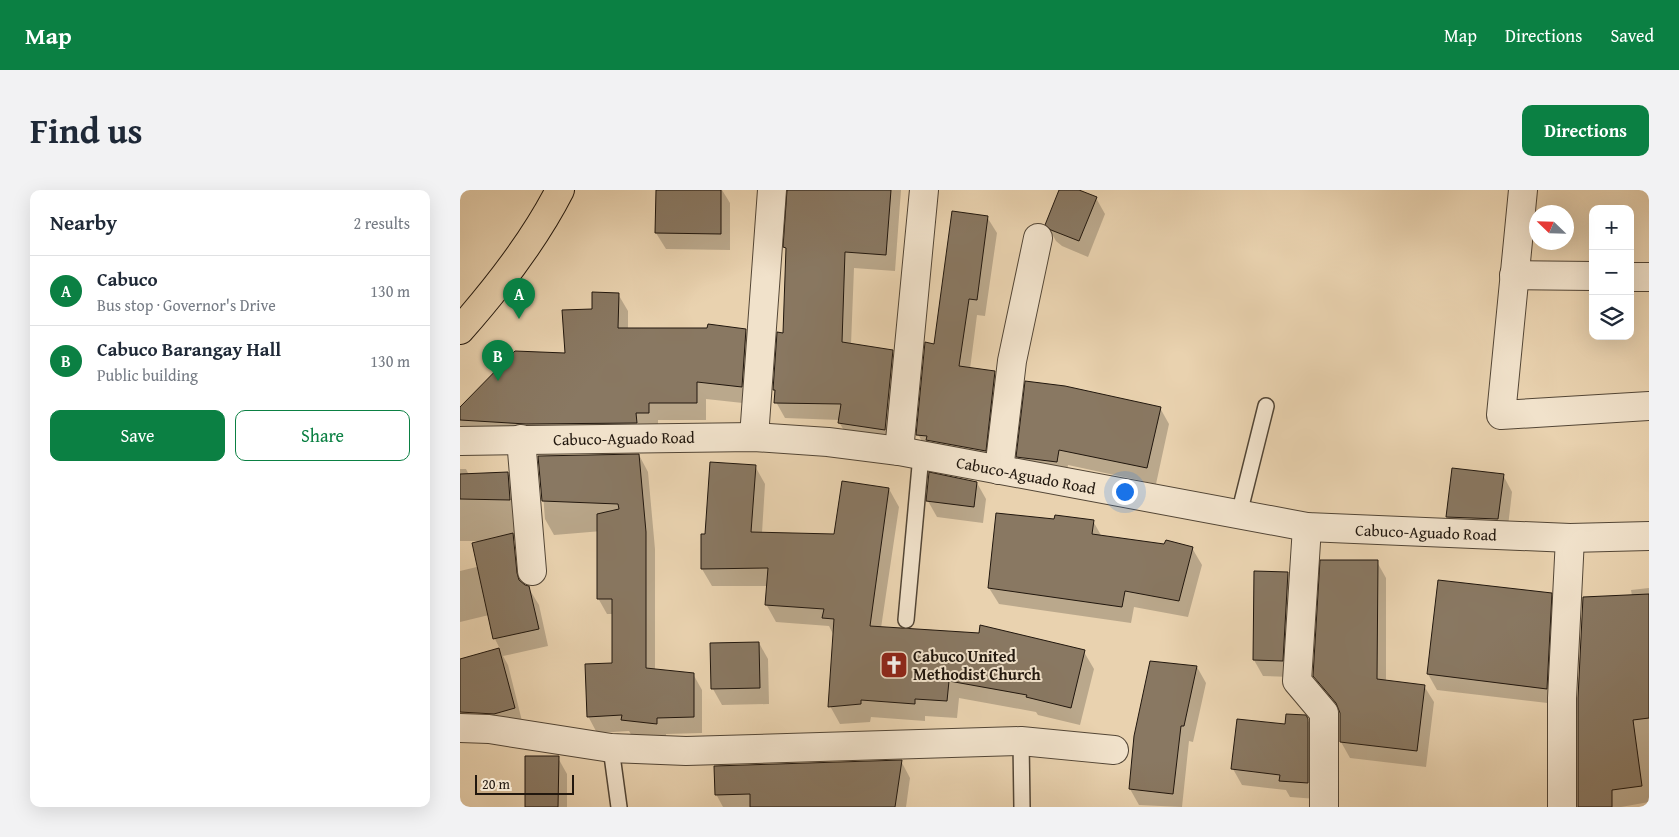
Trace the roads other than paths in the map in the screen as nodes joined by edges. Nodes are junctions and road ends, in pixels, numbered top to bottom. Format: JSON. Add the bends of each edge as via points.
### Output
{"nodes":[{"id":1,"x":560,"y":190,"type":"edge"},
{"id":2,"x":768,"y":190,"type":"edge"},
{"id":3,"x":924,"y":190,"type":"edge"},
{"id":4,"x":1523,"y":190,"type":"edge"},
{"id":5,"x":1038,"y":238,"type":"dead end"},
{"id":6,"x":1514,"y":275,"type":"junction"},
{"id":7,"x":1589,"y":276,"type":"edge"},
{"id":8,"x":1634,"y":277,"type":"edge"},
{"id":9,"x":1649,"y":277,"type":"edge"},
{"id":10,"x":460,"y":330,"type":"edge"},
{"id":11,"x":1266,"y":406,"type":"dead end"},
{"id":12,"x":1649,"y":406,"type":"edge"},
{"id":13,"x":754,"y":437,"type":"junction"},
{"id":14,"x":521,"y":439,"type":"junction"},
{"id":15,"x":460,"y":441,"type":"edge"},
{"id":16,"x":910,"y":453,"type":"junction"},
{"id":17,"x":999,"y":470,"type":"junction"},
{"id":18,"x":1239,"y":514,"type":"junction"},
{"id":19,"x":1307,"y":527,"type":"junction"},
{"id":20,"x":1649,"y":536,"type":"edge"},
{"id":21,"x":1570,"y":538,"type":"junction"},
{"id":22,"x":532,"y":571,"type":"dead end"},
{"id":23,"x":906,"y":620,"type":"dead end"},
{"id":24,"x":460,"y":728,"type":"edge"},
{"id":25,"x":1020,"y":741,"type":"junction"},
{"id":26,"x":612,"y":748,"type":"junction"},
{"id":27,"x":1114,"y":750,"type":"dead end"},
{"id":28,"x":619,"y":807,"type":"edge"},
{"id":29,"x":1022,"y":807,"type":"edge"},
{"id":30,"x":1324,"y":807,"type":"edge"},
{"id":31,"x":1562,"y":807,"type":"edge"}],
"edges":[{"from":1,"to":10,"type":"main road","via":[[502,280]]},
{"from":2,"to":13,"type":"street"},
{"from":3,"to":16,"type":"street"},
{"from":4,"to":6,"type":"street"},
{"from":5,"to":17,"type":"street","via":[[1012,361]]},
{"from":6,"to":7,"type":"street"},
{"from":6,"to":12,"type":"street","via":[[1501,415]]},
{"from":8,"to":9,"type":"street"},
{"from":11,"to":18,"type":"lane"},
{"from":13,"to":14,"type":"street","name":"Cabuco-Aguado Road"},
{"from":13,"to":16,"type":"street","name":"Cabuco-Aguado Road","via":[[828,442]]},
{"from":14,"to":15,"type":"street","name":"Cabuco-Aguado Road"},
{"from":14,"to":22,"type":"street"},
{"from":16,"to":17,"type":"street","name":"Cabuco-Aguado Road"},
{"from":16,"to":23,"type":"lane"},
{"from":17,"to":18,"type":"street","name":"Cabuco-Aguado Road"},
{"from":18,"to":19,"type":"street","name":"Cabuco-Aguado Road"},
{"from":19,"to":21,"type":"street","name":"Cabuco-Aguado Road"},
{"from":19,"to":30,"type":"street","via":[[1297,680],[1324,713]]},
{"from":20,"to":21,"type":"street","name":"Cabuco-Aguado Road"},
{"from":21,"to":31,"type":"street","via":[[1562,698]]},
{"from":24,"to":26,"type":"street","via":[[489,729]]},
{"from":25,"to":26,"type":"street","via":[[686,751]]},
{"from":25,"to":27,"type":"street"},
{"from":25,"to":29,"type":"lane"},
{"from":26,"to":28,"type":"lane"}]}
